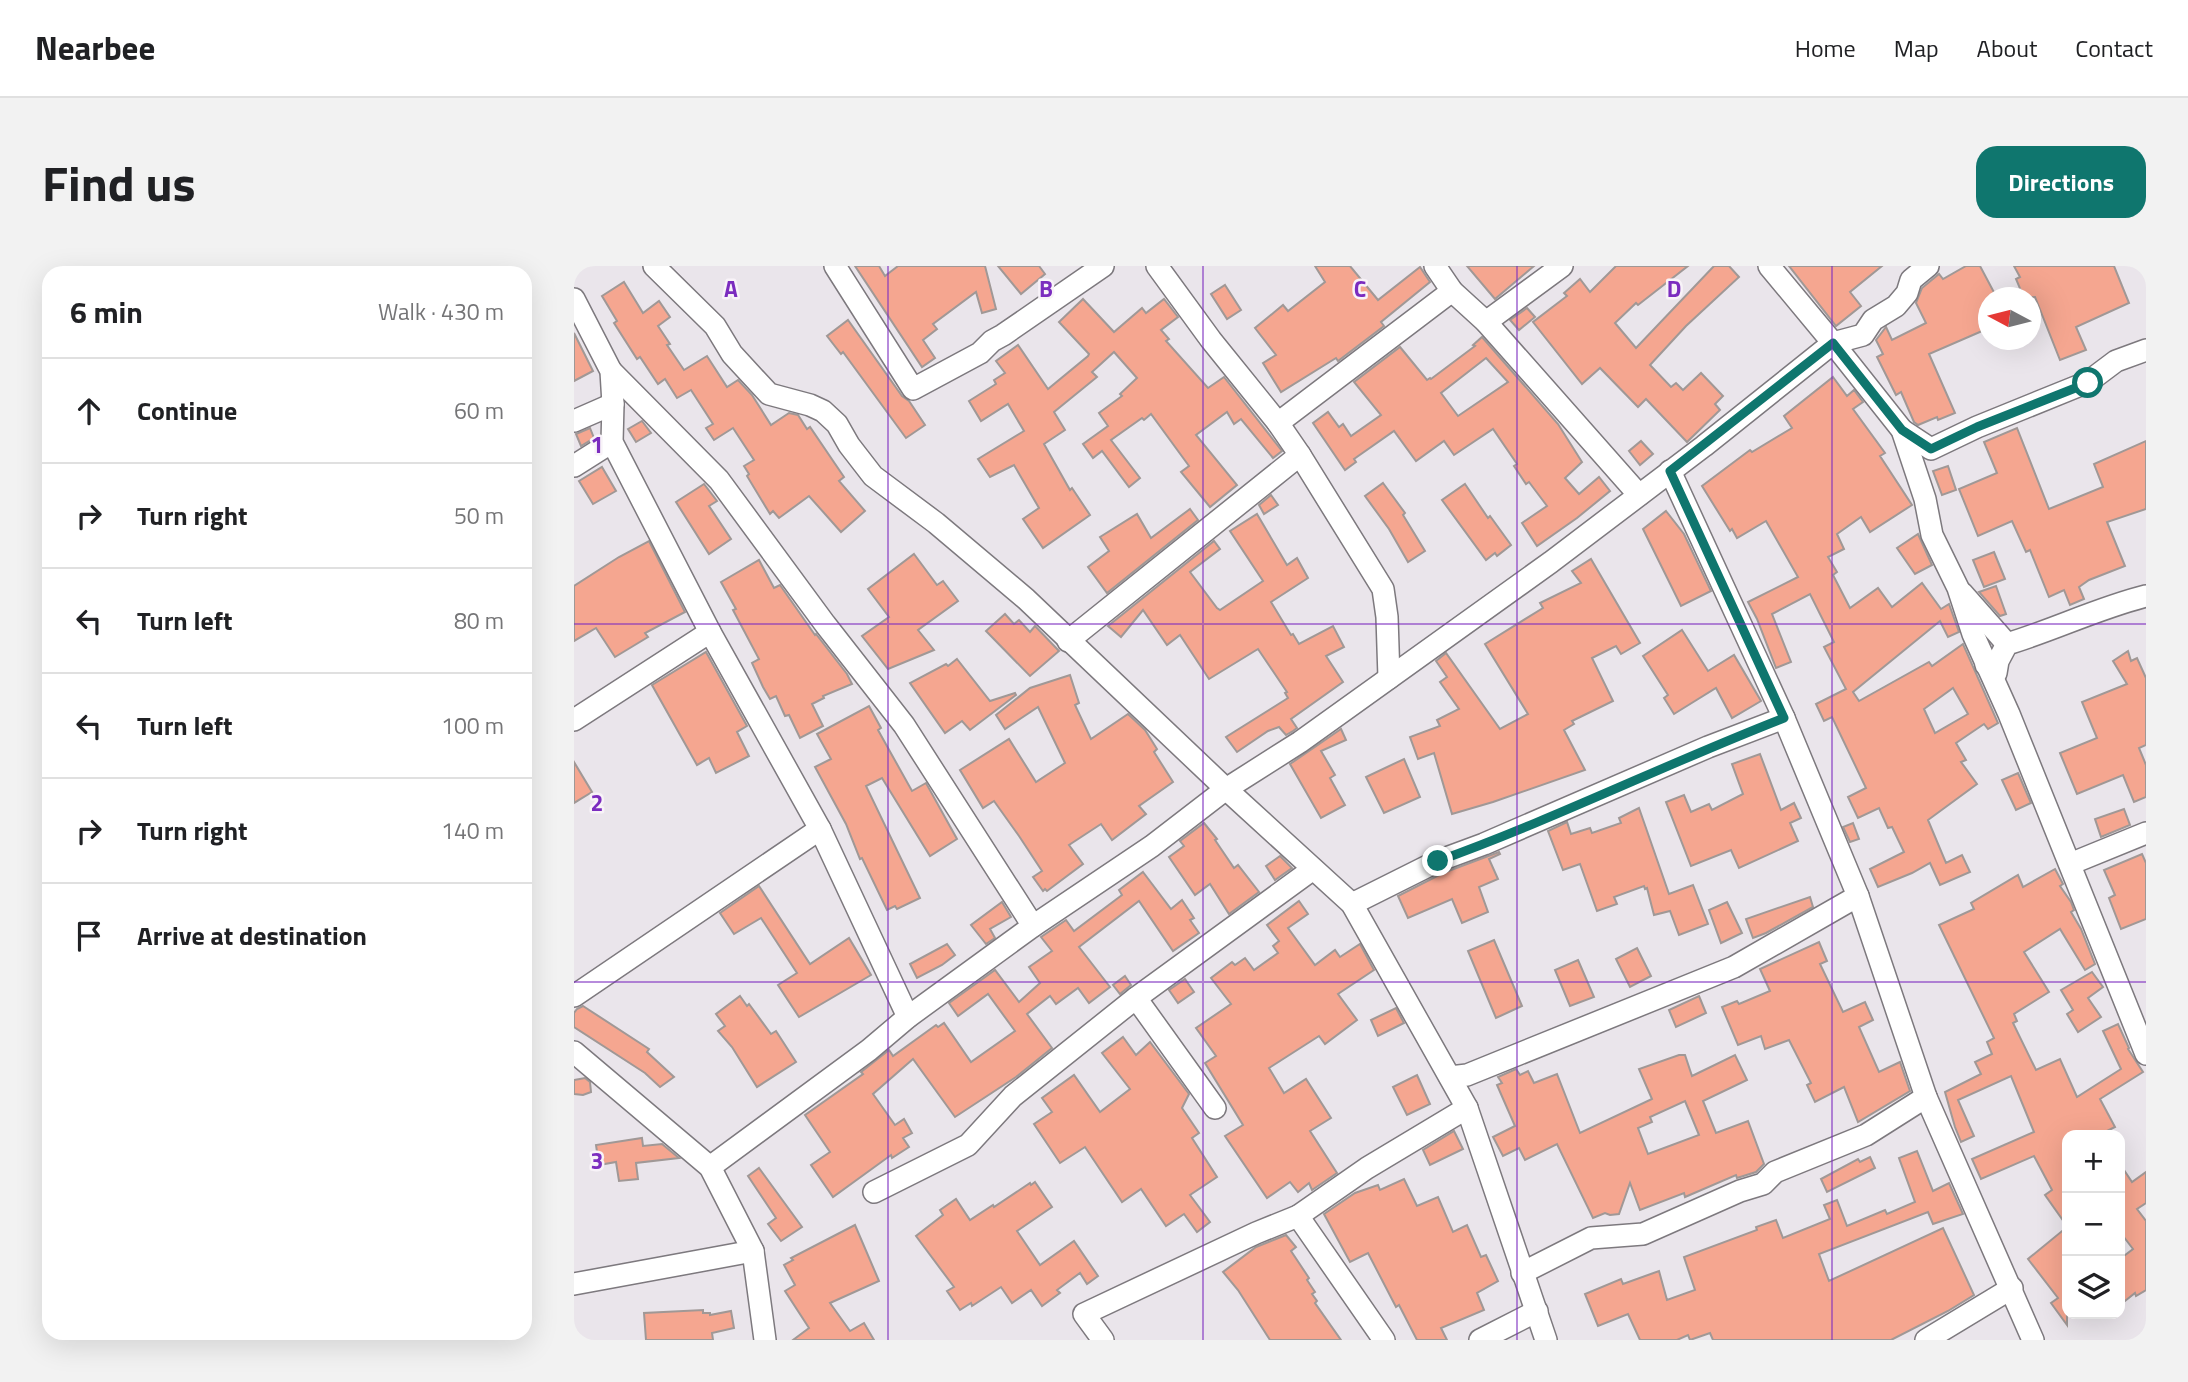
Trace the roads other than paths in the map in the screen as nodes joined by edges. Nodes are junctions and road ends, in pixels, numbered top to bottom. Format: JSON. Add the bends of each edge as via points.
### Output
{"nodes":[{"id":1,"x":654,"y":266,"type":"edge"},
{"id":2,"x":835,"y":266,"type":"edge"},
{"id":3,"x":1103,"y":266,"type":"edge"},
{"id":4,"x":1157,"y":266,"type":"edge"},
{"id":5,"x":1435,"y":266,"type":"edge"},
{"id":6,"x":1562,"y":266,"type":"edge"},
{"id":7,"x":1769,"y":266,"type":"edge"},
{"id":8,"x":1928,"y":266,"type":"edge"},
{"id":9,"x":1452,"y":291,"type":"junction"},
{"id":10,"x":574,"y":299,"type":"edge"},
{"id":11,"x":1486,"y":322,"type":"junction"},
{"id":12,"x":1833,"y":343,"type":"junction"},
{"id":13,"x":2146,"y":350,"type":"edge"},
{"id":14,"x":611,"y":372,"type":"junction"},
{"id":15,"x":613,"y":404,"type":"junction"},
{"id":16,"x":574,"y":421,"type":"edge"},
{"id":17,"x":1278,"y":423,"type":"junction"},
{"id":18,"x":1902,"y":430,"type":"junction"},
{"id":19,"x":612,"y":442,"type":"junction"},
{"id":20,"x":1300,"y":454,"type":"junction"},
{"id":21,"x":574,"y":466,"type":"edge"},
{"id":22,"x":1670,"y":471,"type":"junction"},
{"id":23,"x":1639,"y":495,"type":"junction"},
{"id":24,"x":1958,"y":588,"type":"junction"},
{"id":25,"x":2146,"y":596,"type":"edge"},
{"id":26,"x":710,"y":632,"type":"junction"},
{"id":27,"x":1068,"y":641,"type":"junction"},
{"id":28,"x":2007,"y":645,"type":"junction"},
{"id":29,"x":1986,"y":665,"type":"junction"},
{"id":30,"x":1389,"y":678,"type":"junction"},
{"id":31,"x":1784,"y":718,"type":"junction"},
{"id":32,"x":574,"y":720,"type":"edge"},
{"id":33,"x":1226,"y":789,"type":"junction"},
{"id":34,"x":820,"y":829,"type":"junction"},
{"id":35,"x":2146,"y":833,"type":"edge"},
{"id":36,"x":2070,"y":864,"type":"junction"},
{"id":37,"x":1313,"y":869,"type":"junction"},
{"id":38,"x":1858,"y":896,"type":"junction"},
{"id":39,"x":1352,"y":904,"type":"junction"},
{"id":40,"x":1033,"y":926,"type":"junction"},
{"id":41,"x":574,"y":996,"type":"edge"},
{"id":42,"x":1136,"y":998,"type":"junction"},
{"id":43,"x":908,"y":1017,"type":"junction"},
{"id":44,"x":574,"y":1052,"type":"edge"},
{"id":45,"x":2146,"y":1054,"type":"edge"},
{"id":46,"x":1450,"y":1077,"type":"junction"},
{"id":47,"x":1926,"y":1097,"type":"junction"},
{"id":48,"x":1215,"y":1108,"type":"dead end"},
{"id":49,"x":1467,"y":1108,"type":"junction"},
{"id":50,"x":710,"y":1167,"type":"junction"},
{"id":51,"x":874,"y":1192,"type":"dead end"},
{"id":52,"x":1298,"y":1216,"type":"junction"},
{"id":53,"x":753,"y":1251,"type":"junction"},
{"id":54,"x":1522,"y":1273,"type":"junction"},
{"id":55,"x":574,"y":1284,"type":"edge"},
{"id":56,"x":2012,"y":1289,"type":"junction"},
{"id":57,"x":1537,"y":1311,"type":"junction"},
{"id":58,"x":765,"y":1340,"type":"edge"},
{"id":59,"x":1103,"y":1340,"type":"edge"},
{"id":60,"x":1384,"y":1340,"type":"edge"},
{"id":61,"x":1480,"y":1340,"type":"edge"},
{"id":62,"x":1546,"y":1340,"type":"edge"},
{"id":63,"x":1926,"y":1340,"type":"edge"},
{"id":64,"x":2033,"y":1340,"type":"edge"}],
"edges":[{"from":1,"to":27,"type":"street","via":[[715,326],[732,354],[769,394],[823,411],[873,475],[1006,582]]},
{"from":2,"to":3,"type":"street","via":[[913,389],[980,353]]},
{"from":4,"to":17,"type":"street"},
{"from":5,"to":9,"type":"street"},
{"from":6,"to":11,"type":"street"},
{"from":7,"to":12,"type":"street"},
{"from":8,"to":12,"type":"street","via":[[1911,280],[1896,306],[1873,320],[1863,335]]},
{"from":9,"to":11,"type":"street"},
{"from":9,"to":17,"type":"street"},
{"from":10,"to":14,"type":"street"},
{"from":11,"to":23,"type":"street"},
{"from":12,"to":18,"type":"street"},
{"from":12,"to":22,"type":"street"},
{"from":13,"to":18,"type":"street","via":[[2116,361],[2088,383],[1931,449]]},
{"from":14,"to":15,"type":"street"},
{"from":14,"to":40,"type":"street","via":[[719,480],[904,725]]},
{"from":15,"to":16,"type":"street"},
{"from":15,"to":19,"type":"street"},
{"from":17,"to":20,"type":"street"},
{"from":18,"to":24,"type":"street","via":[[1933,535]]},
{"from":19,"to":21,"type":"street"},
{"from":19,"to":26,"type":"street"},
{"from":20,"to":27,"type":"street"},
{"from":20,"to":30,"type":"street","via":[[1383,589]]},
{"from":22,"to":23,"type":"street"},
{"from":22,"to":31,"type":"street"},
{"from":23,"to":30,"type":"street"},
{"from":24,"to":28,"type":"street"},
{"from":24,"to":29,"type":"street"},
{"from":25,"to":28,"type":"street"},
{"from":26,"to":32,"type":"street"},
{"from":26,"to":34,"type":"street"},
{"from":27,"to":33,"type":"street"},
{"from":28,"to":29,"type":"street","via":[[1996,673]]},
{"from":29,"to":36,"type":"street"},
{"from":30,"to":33,"type":"street","via":[[1300,743]]},
{"from":31,"to":38,"type":"street"},
{"from":31,"to":39,"type":"street","via":[[1438,861]]},
{"from":33,"to":37,"type":"street"},
{"from":33,"to":40,"type":"street","via":[[1152,846]]},
{"from":34,"to":41,"type":"street"},
{"from":34,"to":43,"type":"street"},
{"from":35,"to":36,"type":"street"},
{"from":36,"to":45,"type":"street"},
{"from":37,"to":39,"type":"street"},
{"from":37,"to":42,"type":"street"},
{"from":38,"to":46,"type":"street","via":[[1734,967],[1467,1075]]},
{"from":38,"to":47,"type":"street"},
{"from":39,"to":46,"type":"street"},
{"from":40,"to":43,"type":"street"},
{"from":42,"to":48,"type":"street"},
{"from":42,"to":51,"type":"street","via":[[1013,1096],[968,1144]]},
{"from":43,"to":50,"type":"street"},
{"from":44,"to":50,"type":"street"},
{"from":46,"to":49,"type":"street"},
{"from":47,"to":54,"type":"street","via":[[1866,1135],[1775,1172],[1763,1184],[1643,1234],[1591,1238]]},
{"from":47,"to":56,"type":"street"},
{"from":49,"to":52,"type":"street"},
{"from":49,"to":54,"type":"street"},
{"from":50,"to":53,"type":"street"},
{"from":52,"to":59,"type":"street","via":[[1084,1314]]},
{"from":52,"to":60,"type":"street"},
{"from":53,"to":55,"type":"street"},
{"from":53,"to":58,"type":"street"},
{"from":54,"to":57,"type":"street"},
{"from":56,"to":63,"type":"street"},
{"from":56,"to":64,"type":"street"},
{"from":57,"to":61,"type":"street"},
{"from":57,"to":62,"type":"street"}]}
